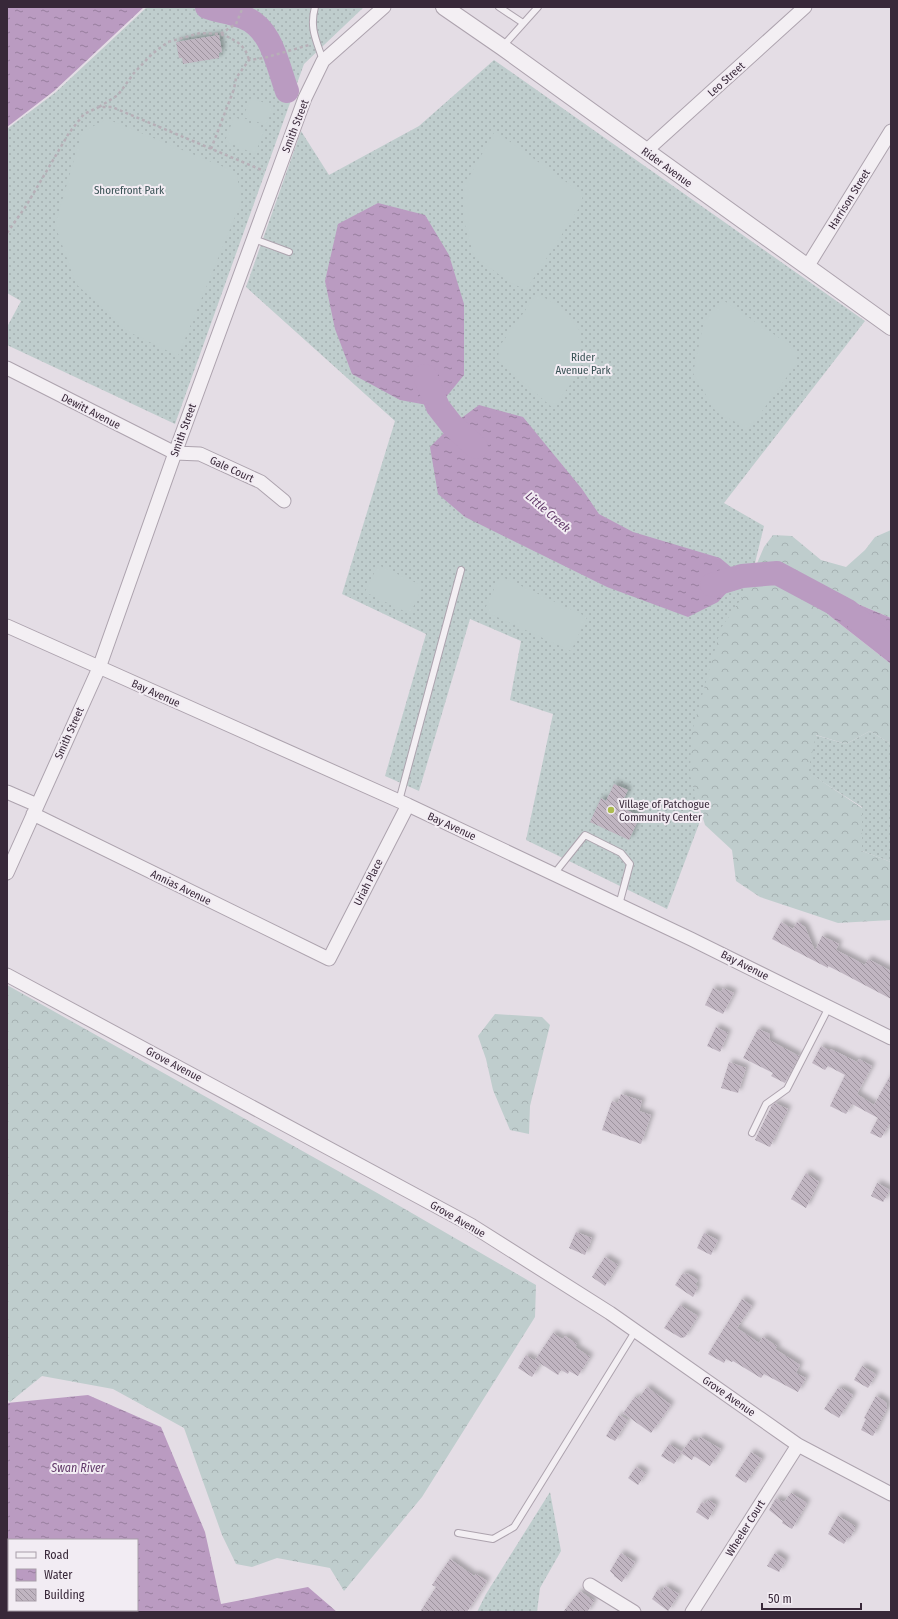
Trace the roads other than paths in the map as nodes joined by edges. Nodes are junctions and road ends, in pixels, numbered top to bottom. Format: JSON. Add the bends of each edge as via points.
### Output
{"nodes":[{"id":1,"x":315,"y":7,"type":"edge"},
{"id":2,"x":384,"y":7,"type":"edge"},
{"id":3,"x":444,"y":7,"type":"edge"},
{"id":4,"x":499,"y":7,"type":"edge"},
{"id":5,"x":538,"y":7,"type":"edge"},
{"id":6,"x":805,"y":7,"type":"edge"},
{"id":7,"x":523,"y":24,"type":"junction"},
{"id":8,"x":502,"y":47,"type":"junction"},
{"id":9,"x":323,"y":61,"type":"junction"},
{"id":10,"x":891,"y":131,"type":"edge"},
{"id":11,"x":646,"y":152,"type":"junction"},
{"id":12,"x":254,"y":239,"type":"junction"},
{"id":13,"x":288,"y":252,"type":"dead end"},
{"id":14,"x":807,"y":267,"type":"junction"},
{"id":15,"x":891,"y":327,"type":"edge"},
{"id":16,"x":7,"y":368,"type":"edge"},
{"id":17,"x":175,"y":453,"type":"junction"},
{"id":18,"x":284,"y":500,"type":"dead end"},
{"id":19,"x":461,"y":570,"type":"dead end"},
{"id":20,"x":7,"y":626,"type":"edge"},
{"id":21,"x":99,"y":668,"type":"junction"},
{"id":22,"x":7,"y":792,"type":"edge"},
{"id":23,"x":403,"y":803,"type":"junction"},
{"id":24,"x":35,"y":810,"type":"junction"},
{"id":25,"x":7,"y":873,"type":"edge"},
{"id":26,"x":554,"y":874,"type":"junction"},
{"id":27,"x":619,"y":904,"type":"junction"},
{"id":28,"x":329,"y":959,"type":"joint"},
{"id":29,"x":7,"y":975,"type":"edge"},
{"id":30,"x":828,"y":1007,"type":"junction"},
{"id":31,"x":891,"y":1038,"type":"edge"},
{"id":32,"x":752,"y":1133,"type":"dead end"},
{"id":33,"x":636,"y":1330,"type":"junction"},
{"id":34,"x":798,"y":1445,"type":"junction"},
{"id":35,"x":891,"y":1494,"type":"edge"},
{"id":36,"x":458,"y":1533,"type":"dead end"},
{"id":37,"x":590,"y":1585,"type":"dead end"},
{"id":38,"x":634,"y":1612,"type":"edge"},
{"id":39,"x":692,"y":1612,"type":"edge"}],
"edges":[{"from":1,"to":9,"type":"lane","via":[[313,25],[316,44]]},
{"from":2,"to":9,"type":"street","name":"Smith Street"},
{"from":3,"to":8,"type":"street","name":"Rider Avenue"},
{"from":4,"to":7,"type":"lane"},
{"from":5,"to":7,"type":"lane"},
{"from":6,"to":11,"type":"street","name":"Leo Street"},
{"from":7,"to":8,"type":"lane"},
{"from":8,"to":11,"type":"street","name":"Rider Avenue"},
{"from":9,"to":12,"type":"street","name":"Smith Street","via":[[305,98]]},
{"from":10,"to":14,"type":"street","name":"Harrison Street"},
{"from":11,"to":14,"type":"street","name":"Rider Avenue"},
{"from":12,"to":13,"type":"lane"},
{"from":12,"to":17,"type":"street","name":"Smith Street"},
{"from":14,"to":15,"type":"street","name":"Rider Avenue"},
{"from":16,"to":17,"type":"street","name":"Dewitt Avenue"},
{"from":17,"to":18,"type":"street","name":"Gale Court","via":[[200,454],[261,482]]},
{"from":17,"to":21,"type":"street","name":"Smith Street"},
{"from":19,"to":23,"type":"lane"},
{"from":20,"to":21,"type":"street","name":"Bay Avenue"},
{"from":21,"to":23,"type":"street","name":"Bay Avenue"},
{"from":21,"to":24,"type":"street","name":"Smith Street"},
{"from":22,"to":24,"type":"street","name":"Annias Avenue"},
{"from":23,"to":26,"type":"street","name":"Bay Avenue"},
{"from":23,"to":28,"type":"street","name":"Uriah Place"},
{"from":24,"to":25,"type":"street","name":"Smith Street"},
{"from":24,"to":28,"type":"street","name":"Annias Avenue"},
{"from":26,"to":27,"type":"street","name":"Bay Avenue"},
{"from":26,"to":27,"type":"lane","via":[[585,834],[621,853],[630,864]]},
{"from":27,"to":30,"type":"street","name":"Bay Avenue"},
{"from":29,"to":33,"type":"street","name":"Grove Avenue","via":[[470,1225]]},
{"from":30,"to":31,"type":"street","name":"Bay Avenue"},
{"from":30,"to":32,"type":"lane","via":[[787,1089],[766,1104]]},
{"from":33,"to":34,"type":"street","name":"Grove Avenue"},
{"from":33,"to":36,"type":"lane","via":[[514,1527],[493,1539]]},
{"from":34,"to":35,"type":"street","name":"Grove Avenue"},
{"from":34,"to":39,"type":"street","name":"Wheeler Court"},
{"from":37,"to":38,"type":"street"}]}
